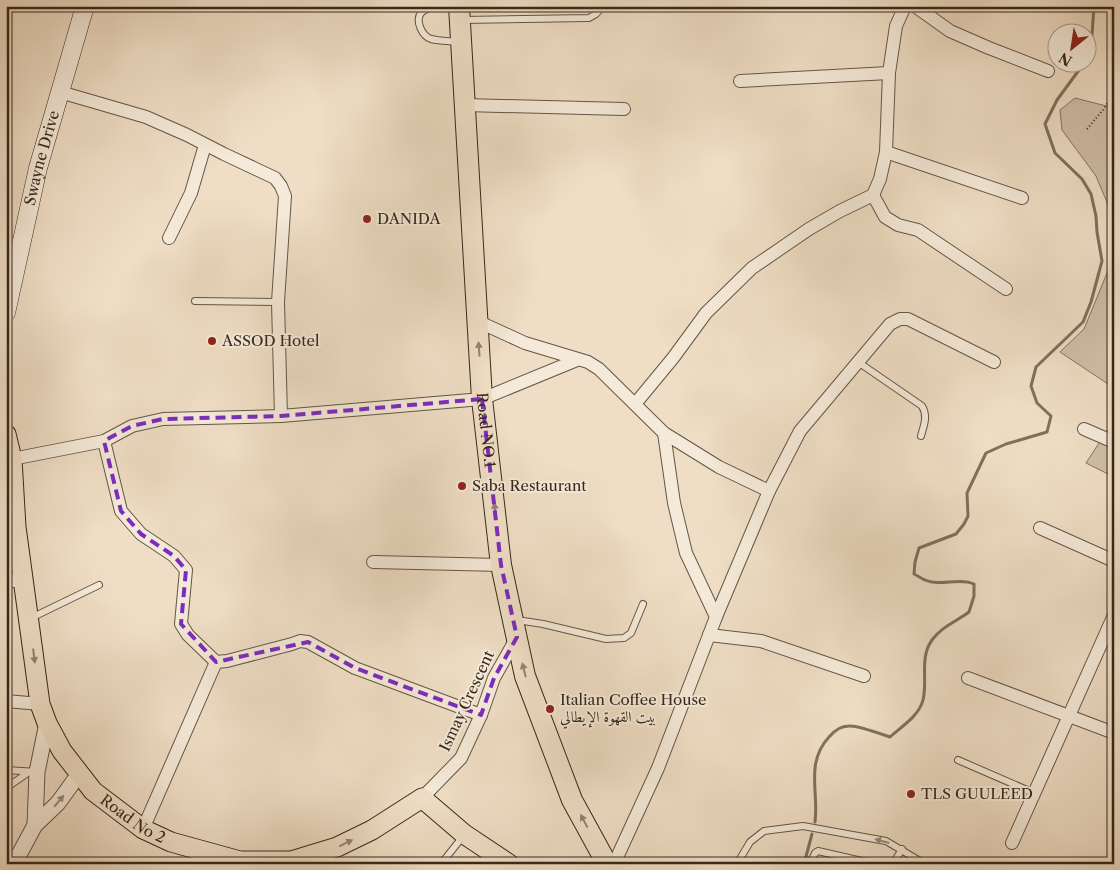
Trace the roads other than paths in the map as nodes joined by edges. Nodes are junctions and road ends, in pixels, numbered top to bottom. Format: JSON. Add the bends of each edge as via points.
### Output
{"nodes":[{"id":1,"x":85,"y":6,"type":"edge"},
{"id":2,"x":435,"y":6,"type":"edge"},
{"id":3,"x":905,"y":6,"type":"edge"},
{"id":4,"x":915,"y":6,"type":"edge"},
{"id":5,"x":602,"y":7,"type":"edge"},
{"id":6,"x":459,"y":13,"type":"edge"},
{"id":7,"x":460,"y":42,"type":"junction"},
{"id":8,"x":1048,"y":71,"type":"dead end"},
{"id":9,"x":889,"y":73,"type":"junction"},
{"id":10,"x":740,"y":81,"type":"dead end"},
{"id":11,"x":60,"y":92,"type":"junction"},
{"id":12,"x":465,"y":105,"type":"junction"},
{"id":13,"x":624,"y":109,"type":"dead end"},
{"id":14,"x":205,"y":144,"type":"junction"},
{"id":15,"x":886,"y":152,"type":"junction"},
{"id":16,"x":873,"y":195,"type":"junction"},
{"id":17,"x":1022,"y":198,"type":"dead end"},
{"id":18,"x":169,"y":238,"type":"dead end"},
{"id":19,"x":1006,"y":288,"type":"dead end"},
{"id":20,"x":195,"y":301,"type":"dead end"},
{"id":21,"x":278,"y":302,"type":"junction"},
{"id":22,"x":6,"y":313,"type":"edge"},
{"id":23,"x":477,"y":321,"type":"junction"},
{"id":24,"x":577,"y":360,"type":"junction"},
{"id":25,"x":858,"y":362,"type":"junction"},
{"id":26,"x":994,"y":362,"type":"dead end"},
{"id":27,"x":482,"y":399,"type":"junction"},
{"id":28,"x":634,"y":404,"type":"junction"},
{"id":29,"x":282,"y":416,"type":"junction"},
{"id":30,"x":1084,"y":429,"type":"dead end"},
{"id":31,"x":664,"y":433,"type":"junction"},
{"id":32,"x":6,"y":434,"type":"edge"},
{"id":33,"x":921,"y":436,"type":"dead end"},
{"id":34,"x":104,"y":441,"type":"junction"},
{"id":35,"x":1114,"y":442,"type":"edge"},
{"id":36,"x":12,"y":458,"type":"junction"},
{"id":37,"x":769,"y":491,"type":"junction"},
{"id":38,"x":1040,"y":528,"type":"dead end"},
{"id":39,"x":1114,"y":561,"type":"edge"},
{"id":40,"x":373,"y":562,"type":"dead end"},
{"id":41,"x":501,"y":565,"type":"junction"},
{"id":42,"x":15,"y":581,"type":"edge"},
{"id":43,"x":99,"y":585,"type":"dead end"},
{"id":44,"x":643,"y":604,"type":"dead end"},
{"id":45,"x":1114,"y":615,"type":"edge"},
{"id":46,"x":716,"y":617,"type":"junction"},
{"id":47,"x":30,"y":619,"type":"junction"},
{"id":48,"x":515,"y":628,"type":"junction"},
{"id":49,"x":709,"y":635,"type":"junction"},
{"id":50,"x":216,"y":662,"type":"junction"},
{"id":51,"x":864,"y":676,"type":"dead end"},
{"id":52,"x":968,"y":678,"type":"dead end"},
{"id":53,"x":6,"y":700,"type":"edge"},
{"id":54,"x":40,"y":704,"type":"junction"},
{"id":55,"x":481,"y":715,"type":"junction"},
{"id":56,"x":1068,"y":715,"type":"junction"},
{"id":57,"x":47,"y":723,"type":"junction"},
{"id":58,"x":1114,"y":733,"type":"edge"},
{"id":59,"x":958,"y":760,"type":"dead end"},
{"id":60,"x":6,"y":770,"type":"edge"},
{"id":61,"x":33,"y":772,"type":"junction"},
{"id":62,"x":80,"y":774,"type":"junction"},
{"id":63,"x":6,"y":788,"type":"edge"},
{"id":64,"x":1034,"y":793,"type":"junction"},
{"id":65,"x":422,"y":798,"type":"junction"},
{"id":66,"x":35,"y":825,"type":"junction"},
{"id":67,"x":143,"y":829,"type":"junction"},
{"id":68,"x":464,"y":834,"type":"junction"},
{"id":69,"x":1012,"y":843,"type":"dead end"},
{"id":70,"x":902,"y":849,"type":"junction"},
{"id":71,"x":291,"y":862,"type":"edge"},
{"id":72,"x":14,"y":864,"type":"edge"},
{"id":73,"x":441,"y":864,"type":"edge"},
{"id":74,"x":509,"y":864,"type":"edge"},
{"id":75,"x":607,"y":864,"type":"edge"},
{"id":76,"x":614,"y":864,"type":"edge"},
{"id":77,"x":737,"y":864,"type":"edge"},
{"id":78,"x":810,"y":864,"type":"edge"},
{"id":79,"x":875,"y":864,"type":"edge"},
{"id":80,"x":893,"y":864,"type":"edge"},
{"id":81,"x":925,"y":864,"type":"edge"}],
"edges":[{"from":1,"to":11,"type":"main road","name":"Swayne Drive"},
{"from":2,"to":7,"type":"lane","via":[[419,15],[424,34],[431,39]]},
{"from":3,"to":9,"type":"street","via":[[896,26]]},
{"from":4,"to":8,"type":"street","via":[[950,31]]},
{"from":5,"to":6,"type":"lane","via":[[589,18]]},
{"from":6,"to":7,"type":"highway","name":"Road NO.1"},
{"from":7,"to":12,"type":"highway","name":"Road NO.1"},
{"from":9,"to":10,"type":"street"},
{"from":9,"to":15,"type":"street"},
{"from":11,"to":14,"type":"street","via":[[146,117]]},
{"from":11,"to":22,"type":"main road","name":"Swayne Drive","via":[[38,168]]},
{"from":12,"to":13,"type":"street"},
{"from":12,"to":23,"type":"highway","name":"Road NO.1"},
{"from":14,"to":18,"type":"street","via":[[191,193]]},
{"from":14,"to":21,"type":"street","via":[[275,178],[281,186],[285,196]]},
{"from":15,"to":16,"type":"street"},
{"from":15,"to":17,"type":"street"},
{"from":16,"to":19,"type":"street","via":[[885,216],[898,225],[918,230]]},
{"from":16,"to":28,"type":"street","via":[[809,229],[752,268],[706,313]]},
{"from":20,"to":21,"type":"lane"},
{"from":21,"to":29,"type":"street"},
{"from":23,"to":24,"type":"street","via":[[525,343]]},
{"from":27,"to":23,"type":"highway","name":"Road NO.1","one_way":true},
{"from":24,"to":27,"type":"street"},
{"from":24,"to":28,"type":"street","via":[[599,369]]},
{"from":25,"to":26,"type":"street","via":[[890,324],[900,319],[908,319]]},
{"from":25,"to":33,"type":"lane","via":[[922,406],[926,419]]},
{"from":25,"to":37,"type":"street","via":[[800,431]]},
{"from":27,"to":29,"type":"street"},
{"from":41,"to":27,"type":"highway","name":"Road NO.1","one_way":true},
{"from":28,"to":31,"type":"street"},
{"from":29,"to":34,"type":"street","via":[[163,419],[132,426]]},
{"from":30,"to":35,"type":"street"},
{"from":31,"to":37,"type":"street","via":[[719,467]]},
{"from":31,"to":46,"type":"street","via":[[674,503],[686,553]]},
{"from":32,"to":36,"type":"main road","name":"Road No 2"},
{"from":34,"to":36,"type":"street"},
{"from":34,"to":50,"type":"street","via":[[121,511],[141,534],[174,556],[186,570],[181,624]]},
{"from":36,"to":42,"type":"main road","name":"Road No 2"},
{"from":37,"to":46,"type":"street"},
{"from":38,"to":39,"type":"street"},
{"from":40,"to":41,"type":"street"},
{"from":41,"to":48,"type":"highway","name":"Road NO.1"},
{"from":42,"to":47,"type":"main road","name":"Road No 2"},
{"from":43,"to":47,"type":"lane"},
{"from":44,"to":48,"type":"lane","via":[[631,633],[624,638],[606,639],[543,624]]},
{"from":45,"to":56,"type":"street"},
{"from":46,"to":49,"type":"street"},
{"from":47,"to":54,"type":"main road","name":"Road No 2","one_way":true},
{"from":48,"to":55,"type":"street","name":"Ismay Crescent"},
{"from":75,"to":48,"type":"highway","name":"Road NO.1","one_way":true,"via":[[572,800],[525,676]]},
{"from":49,"to":51,"type":"street","via":[[761,641]]},
{"from":49,"to":76,"type":"street","via":[[658,768]]},
{"from":50,"to":55,"type":"street","via":[[300,641],[308,642],[355,668]]},
{"from":50,"to":67,"type":"street"},
{"from":52,"to":56,"type":"street"},
{"from":53,"to":54,"type":"street"},
{"from":54,"to":57,"type":"main road","name":"Road No 2"},
{"from":55,"to":65,"type":"street","name":"Ismay Crescent","via":[[461,758]]},
{"from":56,"to":58,"type":"street"},
{"from":56,"to":64,"type":"street"},
{"from":57,"to":61,"type":"street"},
{"from":57,"to":62,"type":"main road","name":"Road No 2","via":[[62,751]]},
{"from":59,"to":64,"type":"lane"},
{"from":60,"to":61,"type":"lane"},
{"from":61,"to":63,"type":"lane"},
{"from":61,"to":66,"type":"street"},
{"from":66,"to":62,"type":"street","one_way":true,"via":[[58,804]]},
{"from":62,"to":67,"type":"main road","name":"Road No 2","via":[[93,791]]},
{"from":64,"to":69,"type":"street"},
{"from":65,"to":68,"type":"main road"},
{"from":71,"to":65,"type":"main road","name":"Road No 2","one_way":true,"via":[[337,847],[372,830]]},
{"from":66,"to":72,"type":"street"},
{"from":67,"to":71,"type":"main road","name":"Road No 2","via":[[171,842],[240,860]]},
{"from":68,"to":73,"type":"lane"},
{"from":68,"to":74,"type":"main road"},
{"from":70,"to":77,"type":"lane","one_way":true,"via":[[886,841],[803,826],[764,831],[750,842]]},
{"from":70,"to":80,"type":"lane"},
{"from":70,"to":81,"type":"lane"},
{"from":78,"to":79,"type":"lane","via":[[818,851]]}]}
